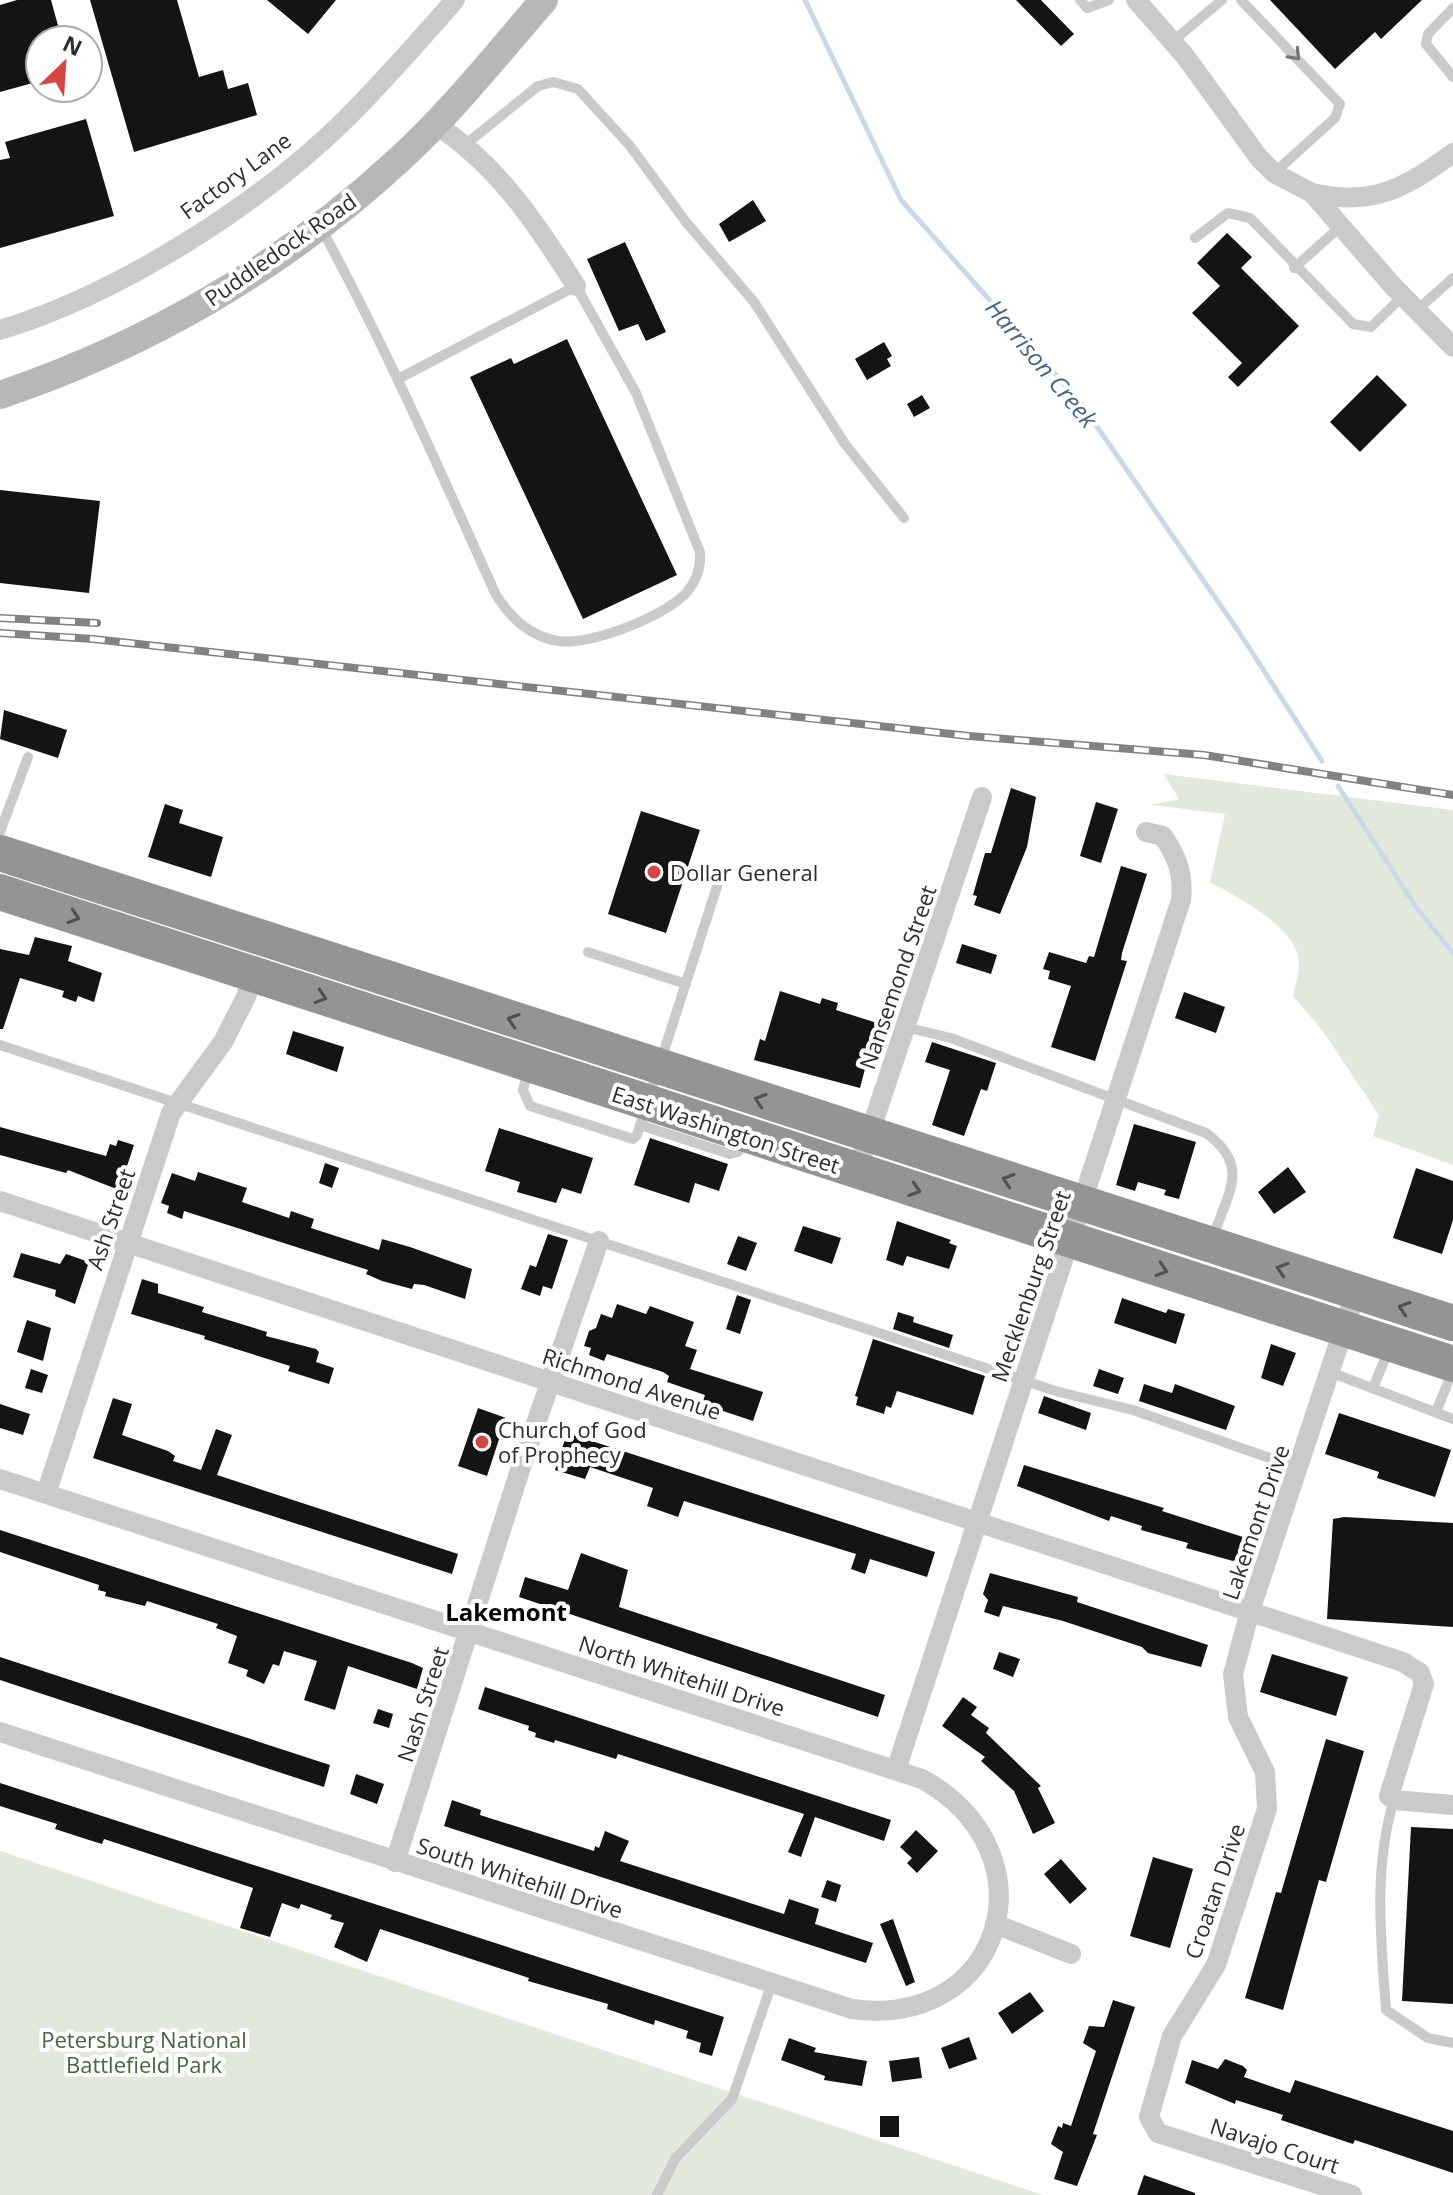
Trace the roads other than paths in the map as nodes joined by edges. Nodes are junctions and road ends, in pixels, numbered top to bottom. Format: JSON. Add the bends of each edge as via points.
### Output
{"nodes":[{"id":1,"x":455,"y":0,"type":"edge"},
{"id":2,"x":544,"y":0,"type":"edge"},
{"id":3,"x":1080,"y":0,"type":"edge"},
{"id":4,"x":1109,"y":0,"type":"edge"},
{"id":5,"x":1136,"y":0,"type":"edge"},
{"id":6,"x":1222,"y":0,"type":"edge"},
{"id":7,"x":1241,"y":0,"type":"edge"},
{"id":8,"x":1453,"y":8,"type":"edge"},
{"id":9,"x":1172,"y":42,"type":"junction"},
{"id":10,"x":1453,"y":77,"type":"edge"},
{"id":11,"x":435,"y":124,"type":"junction"},
{"id":12,"x":466,"y":144,"type":"junction"},
{"id":13,"x":1453,"y":153,"type":"edge"},
{"id":14,"x":1274,"y":173,"type":"junction"},
{"id":15,"x":1312,"y":193,"type":"junction"},
{"id":16,"x":320,"y":226,"type":"junction"},
{"id":17,"x":1341,"y":226,"type":"junction"},
{"id":18,"x":1195,"y":238,"type":"dead end"},
{"id":19,"x":1294,"y":268,"type":"junction"},
{"id":20,"x":1453,"y":278,"type":"edge"},
{"id":21,"x":576,"y":286,"type":"junction"},
{"id":22,"x":1410,"y":303,"type":"junction"},
{"id":23,"x":0,"y":330,"type":"edge"},
{"id":24,"x":1453,"y":347,"type":"edge"},
{"id":25,"x":398,"y":379,"type":"junction"},
{"id":26,"x":0,"y":395,"type":"edge"},
{"id":27,"x":904,"y":518,"type":"dead end"},
{"id":28,"x":28,"y":757,"type":"dead end"},
{"id":29,"x":982,"y":797,"type":"dead end"},
{"id":30,"x":0,"y":832,"type":"edge"},
{"id":31,"x":1146,"y":832,"type":"dead end"},
{"id":32,"x":0,"y":853,"type":"edge"},
{"id":33,"x":721,"y":874,"type":"dead end"},
{"id":34,"x":0,"y":892,"type":"edge"},
{"id":35,"x":264,"y":940,"type":"junction"},
{"id":36,"x":588,"y":952,"type":"dead end"},
{"id":37,"x":252,"y":975,"type":"junction"},
{"id":38,"x":686,"y":984,"type":"junction"},
{"id":39,"x":905,"y":1027,"type":"junction"},
{"id":40,"x":0,"y":1045,"type":"edge"},
{"id":41,"x":658,"y":1066,"type":"junction"},
{"id":42,"x":1119,"y":1099,"type":"junction"},
{"id":43,"x":176,"y":1105,"type":"junction"},
{"id":44,"x":643,"y":1114,"type":"junction"},
{"id":45,"x":869,"y":1135,"type":"junction"},
{"id":46,"x":857,"y":1171,"type":"junction"},
{"id":47,"x":0,"y":1201,"type":"edge"},
{"id":48,"x":1083,"y":1204,"type":"junction"},
{"id":49,"x":599,"y":1241,"type":"junction"},
{"id":50,"x":1071,"y":1241,"type":"junction"},
{"id":51,"x":127,"y":1242,"type":"junction"},
{"id":52,"x":1210,"y":1246,"type":"junction"},
{"id":53,"x":1356,"y":1292,"type":"junction"},
{"id":54,"x":1453,"y":1323,"type":"edge"},
{"id":55,"x":1344,"y":1328,"type":"junction"},
{"id":56,"x":1392,"y":1344,"type":"junction"},
{"id":57,"x":1453,"y":1364,"type":"edge"},
{"id":58,"x":1453,"y":1370,"type":"edge"},
{"id":59,"x":1330,"y":1372,"type":"junction"},
{"id":60,"x":1024,"y":1380,"type":"junction"},
{"id":61,"x":549,"y":1382,"type":"junction"},
{"id":62,"x":1373,"y":1388,"type":"junction"},
{"id":63,"x":1436,"y":1412,"type":"junction"},
{"id":64,"x":1453,"y":1419,"type":"edge"},
{"id":65,"x":1298,"y":1468,"type":"junction"},
{"id":66,"x":0,"y":1479,"type":"edge"},
{"id":67,"x":46,"y":1494,"type":"junction"},
{"id":68,"x":978,"y":1521,"type":"junction"},
{"id":69,"x":1250,"y":1611,"type":"junction"},
{"id":70,"x":471,"y":1632,"type":"junction"},
{"id":71,"x":0,"y":1732,"type":"edge"},
{"id":72,"x":1263,"y":1765,"type":"joint"},
{"id":73,"x":896,"y":1770,"type":"junction"},
{"id":74,"x":1394,"y":1800,"type":"junction"},
{"id":75,"x":1453,"y":1805,"type":"edge"},
{"id":76,"x":395,"y":1862,"type":"junction"},
{"id":77,"x":995,"y":1924,"type":"junction"},
{"id":78,"x":1071,"y":1954,"type":"dead end"},
{"id":79,"x":772,"y":1983,"type":"junction"},
{"id":80,"x":1453,"y":2043,"type":"edge"},
{"id":81,"x":1183,"y":2141,"type":"joint"},
{"id":82,"x":657,"y":2195,"type":"edge"},
{"id":83,"x":1352,"y":2195,"type":"edge"}],
"edges":[{"from":1,"to":23,"type":"street","name":"Factory Lane","via":[[346,118],[259,193],[120,279]]},
{"from":2,"to":11,"type":"main road","name":"Puddledock Road"},
{"from":3,"to":4,"type":"lane","via":[[1087,8]]},
{"from":5,"to":9,"type":"street"},
{"from":6,"to":9,"type":"lane"},
{"from":7,"to":14,"type":"lane","one_way":true,"via":[[1340,104],[1335,118]]},
{"from":8,"to":10,"type":"lane","via":[[1428,34],[1426,44]]},
{"from":9,"to":14,"type":"street"},
{"from":11,"to":12,"type":"street"},
{"from":11,"to":16,"type":"main road","name":"Puddledock Road"},
{"from":12,"to":21,"type":"street","via":[[516,199]]},
{"from":12,"to":27,"type":"lane","via":[[538,86],[553,82],[578,89],[754,302],[845,444]]},
{"from":13,"to":15,"type":"street","via":[[1378,196],[1339,199]]},
{"from":14,"to":15,"type":"street"},
{"from":15,"to":17,"type":"street"},
{"from":16,"to":25,"type":"lane"},
{"from":16,"to":26,"type":"main road","name":"Puddledock Road","via":[[141,338]]},
{"from":17,"to":19,"type":"lane"},
{"from":17,"to":22,"type":"street"},
{"from":18,"to":19,"type":"lane","via":[[1228,213],[1250,218]]},
{"from":19,"to":22,"type":"lane","via":[[1353,324],[1371,327]]},
{"from":20,"to":22,"type":"lane"},
{"from":21,"to":25,"type":"lane"},
{"from":21,"to":25,"type":"lane","via":[[636,393],[700,552],[696,578],[670,606],[573,642],[537,635],[519,624],[496,595]]},
{"from":22,"to":24,"type":"street"},
{"from":28,"to":30,"type":"lane"},
{"from":29,"to":39,"type":"street","name":"Nansemond Street"},
{"from":31,"to":42,"type":"street","name":"Mecklenburg Street","via":[[1163,836],[1174,852],[1181,900]]},
{"from":32,"to":35,"type":"highway","name":"East Washington Street"},
{"from":33,"to":38,"type":"lane"},
{"from":34,"to":37,"type":"highway","name":"East Washington Street","one_way":true},
{"from":35,"to":37,"type":"street","name":"Ash Street"},
{"from":41,"to":35,"type":"highway","name":"East Washington Street","one_way":true},
{"from":36,"to":38,"type":"lane"},
{"from":37,"to":43,"type":"street","name":"Ash Street","via":[[223,1042]]},
{"from":37,"to":44,"type":"highway","name":"East Washington Street","one_way":true,"via":[[529,1064]]},
{"from":38,"to":41,"type":"lane"},
{"from":39,"to":42,"type":"lane","via":[[951,1038]]},
{"from":39,"to":45,"type":"street","name":"Nansemond Street"},
{"from":40,"to":43,"type":"lane"},
{"from":41,"to":44,"type":"lane"},
{"from":45,"to":41,"type":"highway","name":"East Washington Street","one_way":true},
{"from":42,"to":48,"type":"street","name":"Mecklenburg Street"},
{"from":42,"to":52,"type":"lane","via":[[1206,1133],[1230,1156],[1232,1180]]},
{"from":43,"to":49,"type":"lane"},
{"from":43,"to":51,"type":"street","name":"Ash Street"},
{"from":44,"to":46,"type":"highway","name":"East Washington Street","via":[[746,1135]]},
{"from":45,"to":46,"type":"street","name":"Nansemond Street"},
{"from":48,"to":45,"type":"highway","name":"East Washington Street","one_way":true},
{"from":46,"to":50,"type":"highway","name":"East Washington Street","one_way":true},
{"from":47,"to":51,"type":"street","name":"Richmond Avenue"},
{"from":48,"to":50,"type":"street","name":"Mecklenburg Street"},
{"from":48,"to":52,"type":"highway","name":"East Washington Street"},
{"from":49,"to":60,"type":"lane"},
{"from":49,"to":61,"type":"street","name":"Nash Street"},
{"from":50,"to":55,"type":"highway","name":"East Washington Street","one_way":true},
{"from":50,"to":60,"type":"street","name":"Mecklenburg Street"},
{"from":51,"to":61,"type":"street","name":"Richmond Avenue"},
{"from":51,"to":67,"type":"street","name":"Ash Street"},
{"from":53,"to":52,"type":"highway","name":"East Washington Street","one_way":true},
{"from":54,"to":53,"type":"highway","name":"East Washington Street","one_way":true},
{"from":53,"to":55,"type":"street","name":"Lakemont Drive"},
{"from":55,"to":56,"type":"highway","name":"East Washington Street"},
{"from":55,"to":59,"type":"street","name":"Lakemont Drive"},
{"from":56,"to":57,"type":"highway","name":"East Washington Street"},
{"from":56,"to":62,"type":"lane"},
{"from":58,"to":63,"type":"lane"},
{"from":59,"to":62,"type":"lane"},
{"from":59,"to":65,"type":"street","name":"Lakemont Drive"},
{"from":60,"to":65,"type":"lane","via":[[1133,1410]]},
{"from":60,"to":68,"type":"street","name":"Mecklenburg Street"},
{"from":61,"to":68,"type":"street","name":"Richmond Avenue"},
{"from":61,"to":70,"type":"street","name":"Nash Street"},
{"from":62,"to":63,"type":"lane"},
{"from":63,"to":64,"type":"lane"},
{"from":65,"to":69,"type":"street","name":"Lakemont Drive"},
{"from":66,"to":67,"type":"street","name":"North Whitehill Drive"},
{"from":67,"to":70,"type":"street","name":"North Whitehill Drive"},
{"from":68,"to":69,"type":"street","name":"Richmond Avenue"},
{"from":68,"to":73,"type":"street","name":"Mecklenburg Street"},
{"from":69,"to":72,"type":"street","name":"Lakemont Drive","via":[[1233,1674],[1234,1698]]},
{"from":69,"to":74,"type":"street","name":"Richmond Avenue","via":[[1403,1662],[1420,1673],[1424,1684],[1388,1790]]},
{"from":70,"to":73,"type":"street","name":"North Whitehill Drive"},
{"from":70,"to":76,"type":"street","name":"Nash Street"},
{"from":71,"to":76,"type":"street","name":"South Whitehill Drive"},
{"from":72,"to":81,"type":"street","name":"Croatan Drive","via":[[1267,1809],[1221,1951],[1208,1982],[1172,2036],[1149,2112],[1158,2133]]},
{"from":73,"to":77,"type":"street","name":"North Whitehill Drive","via":[[946,1793],[977,1825],[998,1870]]},
{"from":74,"to":75,"type":"street"},
{"from":74,"to":80,"type":"lane","via":[[1380,1871],[1386,2010],[1428,2038]]},
{"from":76,"to":79,"type":"street","name":"South Whitehill Drive"},
{"from":77,"to":78,"type":"street"},
{"from":77,"to":79,"type":"street","name":"South Whitehill Drive","via":[[987,1945],[959,1983],[915,2007],[852,2009]]},
{"from":79,"to":82,"type":"lane","via":[[732,2099],[675,2159]]},
{"from":81,"to":83,"type":"street","name":"Navajo Court"}]}
